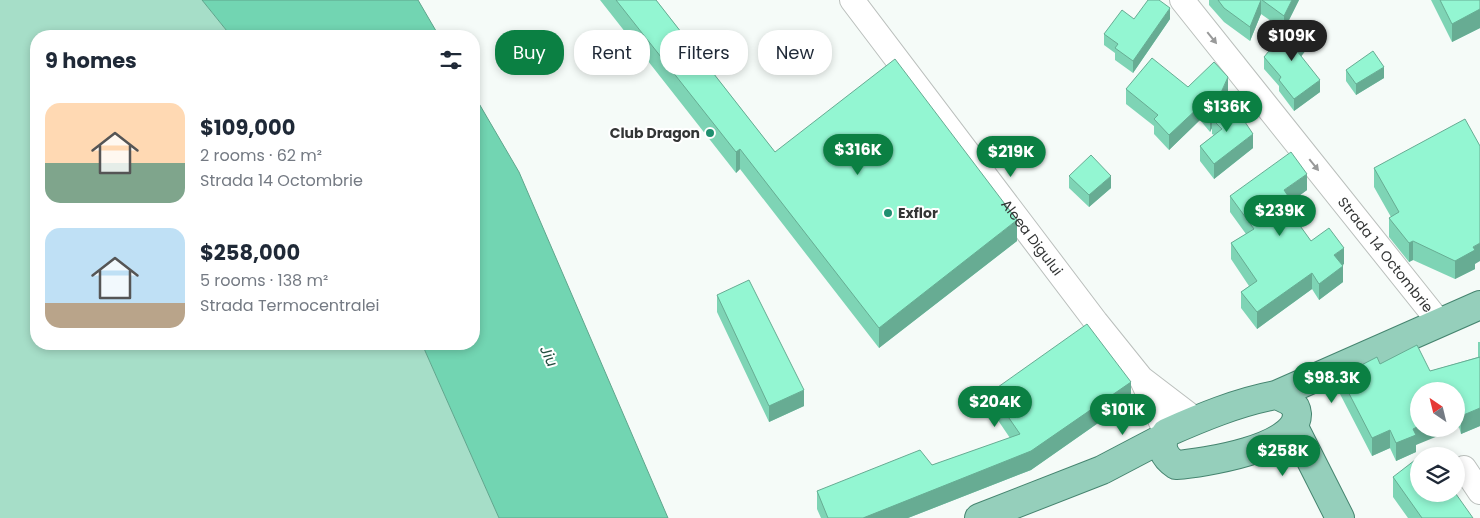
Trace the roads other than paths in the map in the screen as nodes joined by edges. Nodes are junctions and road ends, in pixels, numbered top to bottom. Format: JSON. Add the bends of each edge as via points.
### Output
{"nodes":[{"id":1,"x":852,"y":0,"type":"edge"},
{"id":2,"x":1182,"y":0,"type":"edge"},
{"id":3,"x":1480,"y":305,"type":"edge"},
{"id":4,"x":1440,"y":323,"type":"junction"},
{"id":5,"x":1141,"y":378,"type":"junction"},
{"id":6,"x":1288,"y":410,"type":"junction"},
{"id":7,"x":1196,"y":420,"type":"junction"},
{"id":8,"x":1164,"y":436,"type":"junction"},
{"id":9,"x":1257,"y":448,"type":"junction"},
{"id":10,"x":1176,"y":464,"type":"junction"},
{"id":11,"x":1102,"y":470,"type":"junction"},
{"id":12,"x":1465,"y":470,"type":"edge"},
{"id":13,"x":1319,"y":476,"type":"junction"},
{"id":14,"x":1480,"y":492,"type":"edge"},
{"id":15,"x":979,"y":518,"type":"edge"},
{"id":16,"x":1340,"y":518,"type":"edge"}],
"edges":[{"from":1,"to":5,"type":"street","name":"Aleea Digului"},
{"from":2,"to":4,"type":"street","name":"Strada 14 Octombrie","one_way":true},
{"from":3,"to":4,"type":"main road"},
{"from":4,"to":6,"type":"main road","via":[[1338,368]]},
{"from":5,"to":7,"type":"street","name":"Aleea Digului"},
{"from":5,"to":8,"type":"street","name":"Aleea Digului"},
{"from":6,"to":7,"type":"main road","via":[[1260,398]]},
{"from":6,"to":9,"type":"main road","via":[[1277,440]]},
{"from":6,"to":13,"type":"main road"},
{"from":7,"to":8,"type":"main road"},
{"from":8,"to":10,"type":"main road","via":[[1163,453]]},
{"from":8,"to":11,"type":"main road"},
{"from":9,"to":10,"type":"main road","via":[[1202,463]]},
{"from":9,"to":13,"type":"main road","via":[[1281,451]]},
{"from":10,"to":11,"type":"main road"},
{"from":11,"to":15,"type":"main road"},
{"from":12,"to":14,"type":"street"},
{"from":13,"to":16,"type":"main road"}]}
